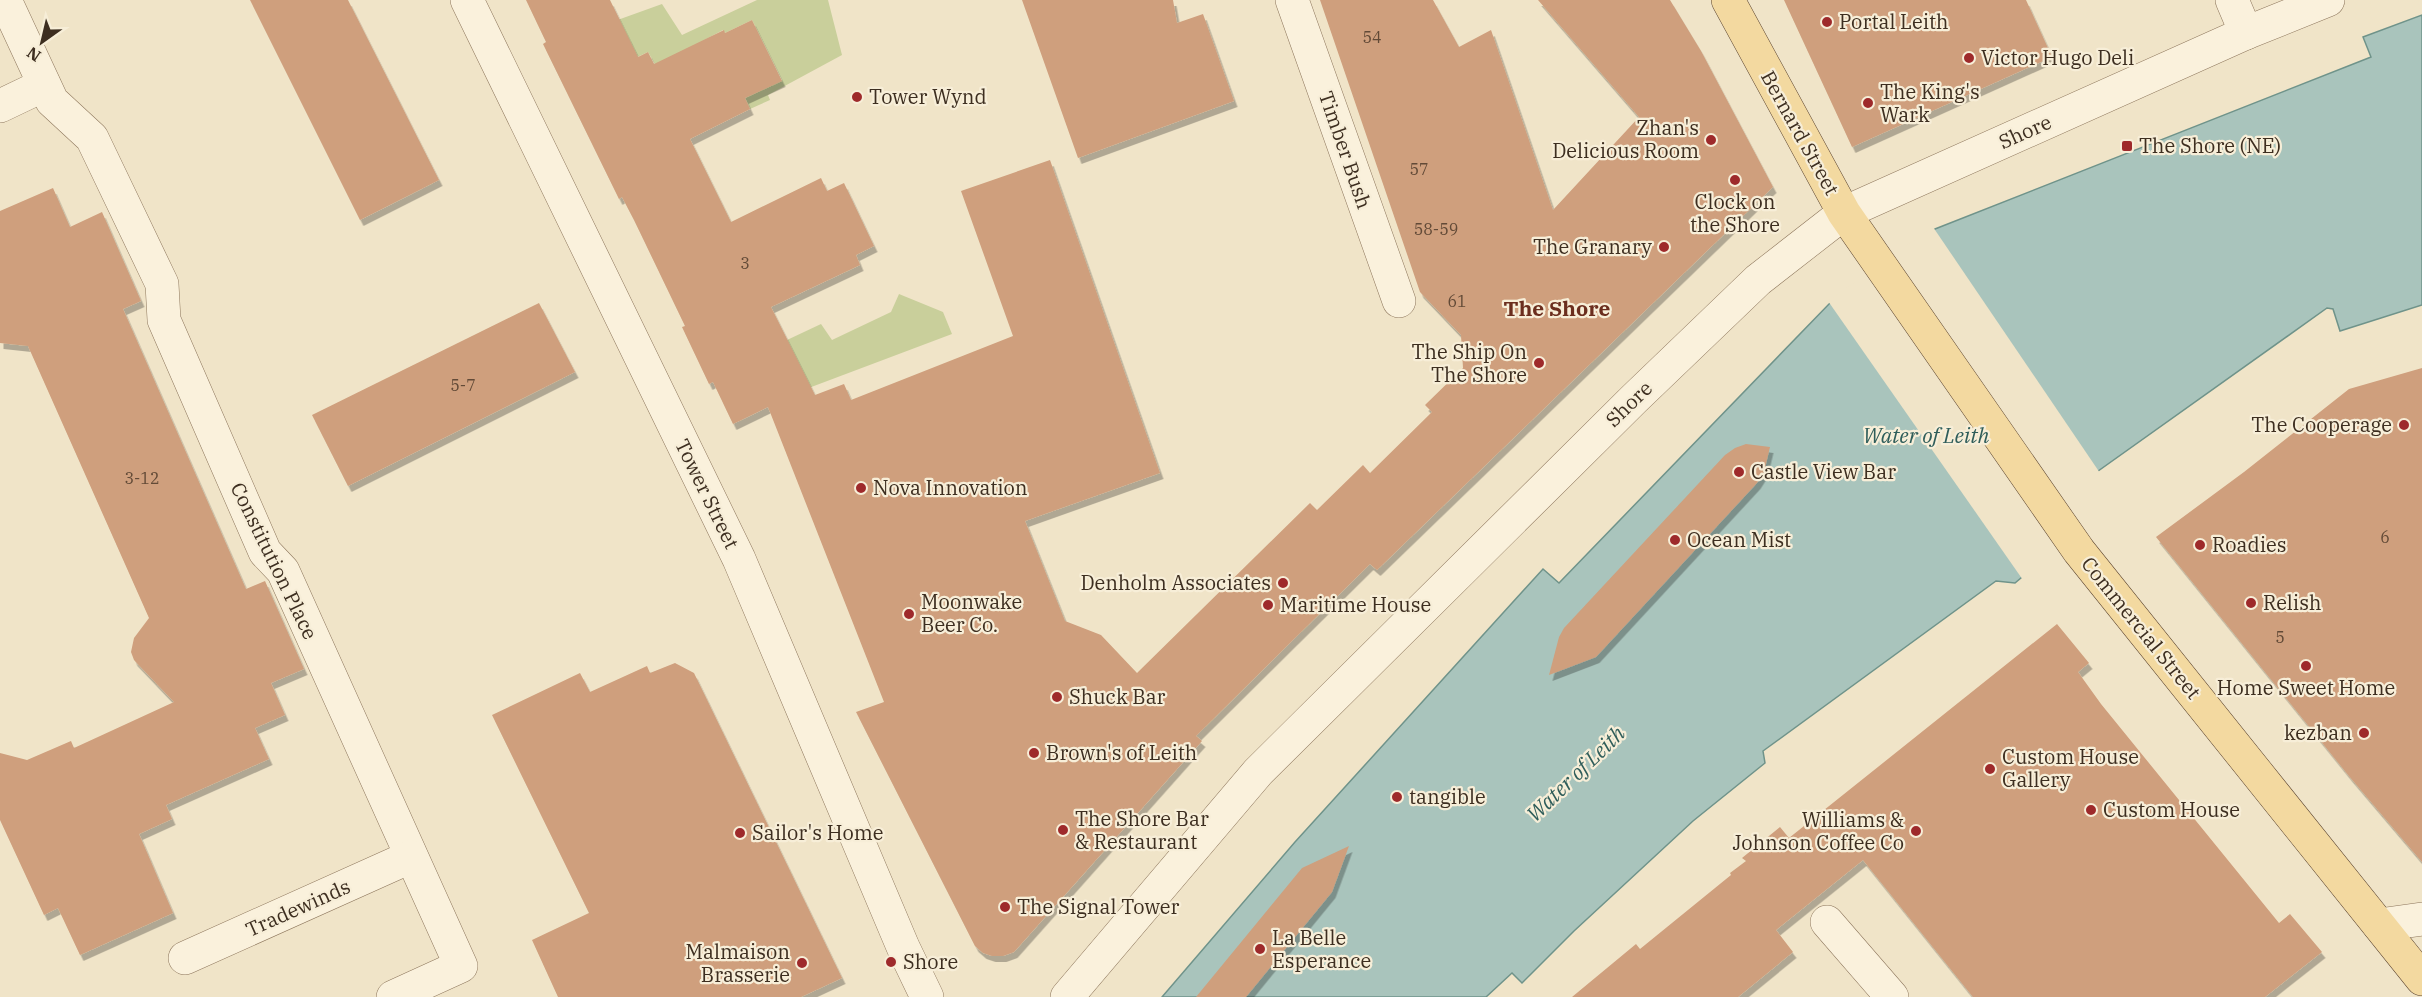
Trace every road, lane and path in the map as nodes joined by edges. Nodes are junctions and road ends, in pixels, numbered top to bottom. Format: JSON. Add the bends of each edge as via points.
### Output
{"nodes":[{"id":1,"x":5,"y":0,"type":"edge"},
{"id":2,"x":467,"y":0,"type":"edge"},
{"id":3,"x":1292,"y":0,"type":"edge"},
{"id":4,"x":1728,"y":0,"type":"edge"},
{"id":5,"x":2232,"y":0,"type":"edge"},
{"id":6,"x":2328,"y":0,"type":"edge"},
{"id":7,"x":2246,"y":33,"type":"junction"},
{"id":8,"x":44,"y":85,"type":"junction"},
{"id":9,"x":0,"y":105,"type":"edge"},
{"id":10,"x":1844,"y":213,"type":"junction"},
{"id":11,"x":1877,"y":263,"type":"joint"},
{"id":12,"x":1399,"y":301,"type":"dead end"},
{"id":13,"x":410,"y":857,"type":"junction"},
{"id":14,"x":2422,"y":920,"type":"edge"},
{"id":15,"x":1827,"y":921,"type":"dead end"},
{"id":16,"x":2379,"y":925,"type":"junction"},
{"id":17,"x":185,"y":958,"type":"dead end"},
{"id":18,"x":2422,"y":979,"type":"edge"},
{"id":19,"x":393,"y":997,"type":"edge"},
{"id":20,"x":927,"y":997,"type":"edge"},
{"id":21,"x":1067,"y":997,"type":"edge"},
{"id":22,"x":1892,"y":997,"type":"edge"}],
"edges":[{"from":1,"to":8,"type":"street","name":"Constitution Place"},
{"from":2,"to":20,"type":"street","name":"Tower Street","via":[[739,559]]},
{"from":3,"to":12,"type":"street","name":"Timber Bush"},
{"from":4,"to":10,"type":"main road","name":"Bernard Street"},
{"from":5,"to":7,"type":"street"},
{"from":6,"to":7,"type":"street","name":"Shore"},
{"from":7,"to":10,"type":"street","name":"Shore"},
{"from":8,"to":9,"type":"street"},
{"from":8,"to":13,"type":"street","name":"Constitution Place","via":[[52,101],[92,138],[162,284],[164,320],[173,342],[265,552],[283,571]]},
{"from":10,"to":11,"type":"main road","name":"Bernard Street"},
{"from":10,"to":21,"type":"street","name":"Shore","via":[[1758,280],[1257,772]]},
{"from":11,"to":16,"type":"main road","name":"Commercial Street","via":[[2079,550]]},
{"from":13,"to":17,"type":"street","name":"Tradewinds"},
{"from":13,"to":19,"type":"street","name":"Constitution Place","via":[[461,966]]},
{"from":14,"to":16,"type":"street"},
{"from":15,"to":22,"type":"street"},
{"from":16,"to":18,"type":"main road","name":"Commercial Street"}]}
